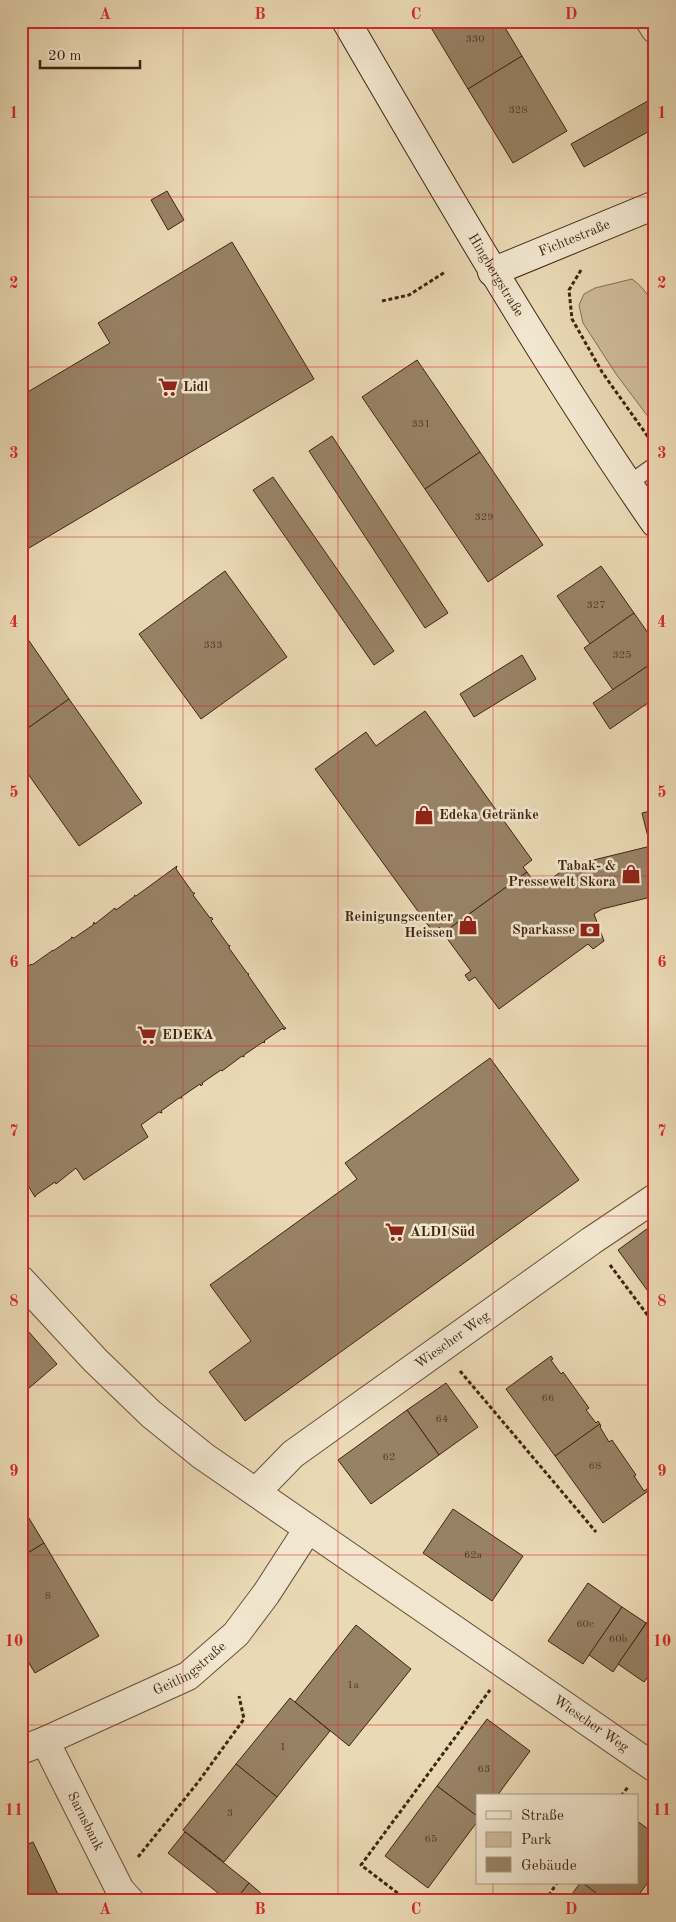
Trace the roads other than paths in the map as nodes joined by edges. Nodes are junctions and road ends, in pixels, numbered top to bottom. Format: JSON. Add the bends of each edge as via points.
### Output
{"nodes":[{"id":1,"x":346,"y":21,"type":"edge"},
{"id":2,"x":650,"y":21,"type":"edge"},
{"id":3,"x":655,"y":29,"type":"edge"},
{"id":4,"x":655,"y":205,"type":"edge"},
{"id":5,"x":492,"y":272,"type":"junction"},
{"id":6,"x":655,"y":465,"type":"edge"},
{"id":7,"x":628,"y":484,"type":"junction"},
{"id":8,"x":655,"y":523,"type":"edge"},
{"id":9,"x":655,"y":1198,"type":"edge"},
{"id":10,"x":21,"y":1280,"type":"edge"},
{"id":11,"x":256,"y":1492,"type":"junction"},
{"id":12,"x":308,"y":1529,"type":"junction"},
{"id":13,"x":33,"y":1745,"type":"edge"},
{"id":14,"x":655,"y":1768,"type":"edge"},
{"id":15,"x":125,"y":1896,"type":"edge"}],
"edges":[{"from":1,"to":5,"type":"street","name":"Hingbergstraße"},
{"from":2,"to":3,"type":"street"},
{"from":4,"to":5,"type":"street","name":"Fichtestraße"},
{"from":5,"to":7,"type":"street","name":"Hingbergstraße"},
{"from":6,"to":7,"type":"lane"},
{"from":7,"to":8,"type":"street","name":"Hingbergstraße"},
{"from":9,"to":11,"type":"street","name":"Wiescher Weg","via":[[591,1240],[293,1454]]},
{"from":10,"to":11,"type":"street","name":"Wiescher Weg","via":[[151,1414],[203,1456]]},
{"from":11,"to":12,"type":"street","name":"Wiescher Weg"},
{"from":12,"to":13,"type":"street","name":"Geitlingstraße","via":[[236,1634],[188,1676]]},
{"from":12,"to":14,"type":"street","name":"Wiescher Weg"},
{"from":13,"to":15,"type":"street","name":"Sarnsbank"}]}
